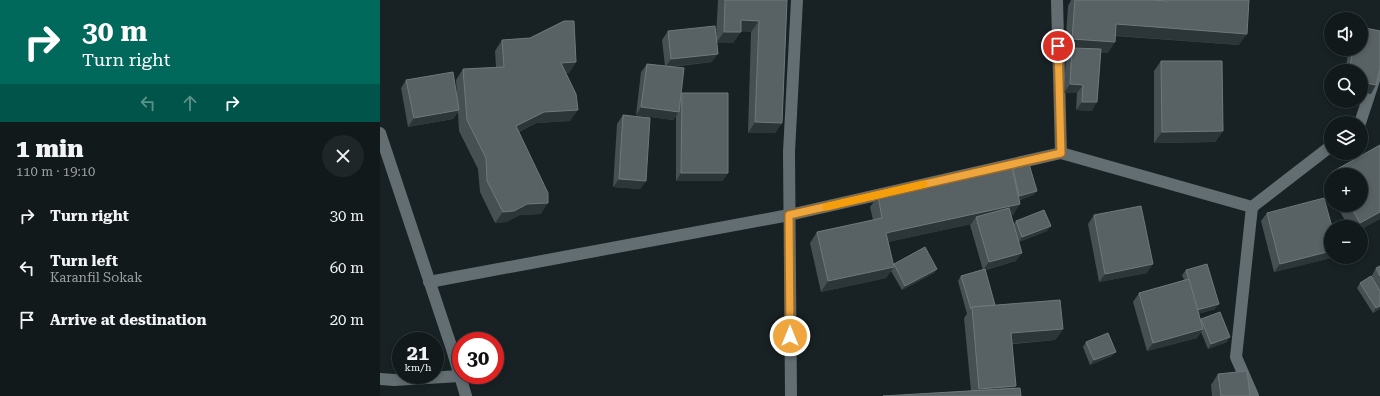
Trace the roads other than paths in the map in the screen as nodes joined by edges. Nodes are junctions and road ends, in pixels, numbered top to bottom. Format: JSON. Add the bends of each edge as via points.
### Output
{"nodes":[{"id":1,"x":797,"y":0,"type":"edge"},
{"id":2,"x":1057,"y":0,"type":"edge"},
{"id":3,"x":1380,"y":62,"type":"edge"},
{"id":4,"x":1362,"y":116,"type":"edge"},
{"id":5,"x":380,"y":133,"type":"edge"},
{"id":6,"x":1324,"y":151,"type":"edge"},
{"id":7,"x":1061,"y":153,"type":"junction"},
{"id":8,"x":1252,"y":207,"type":"junction"},
{"id":9,"x":789,"y":215,"type":"junction"},
{"id":10,"x":429,"y":282,"type":"junction"},
{"id":11,"x":452,"y":352,"type":"edge"},
{"id":12,"x":452,"y":376,"type":"edge"},
{"id":13,"x":380,"y":379,"type":"edge"},
{"id":14,"x":462,"y":384,"type":"edge"},
{"id":15,"x":466,"y":396,"type":"edge"},
{"id":16,"x":790,"y":396,"type":"edge"},
{"id":17,"x":1253,"y":396,"type":"edge"}],
"edges":[{"from":1,"to":9,"type":"street","via":[[789,152]]},
{"from":2,"to":7,"type":"street"},
{"from":3,"to":4,"type":"street"},
{"from":5,"to":10,"type":"street"},
{"from":6,"to":8,"type":"street"},
{"from":7,"to":8,"type":"street"},
{"from":7,"to":9,"type":"street"},
{"from":8,"to":17,"type":"street","via":[[1236,357]]},
{"from":9,"to":10,"type":"street"},
{"from":9,"to":16,"type":"street"},
{"from":10,"to":11,"type":"street"},
{"from":12,"to":13,"type":"street"},
{"from":14,"to":15,"type":"street"}]}
